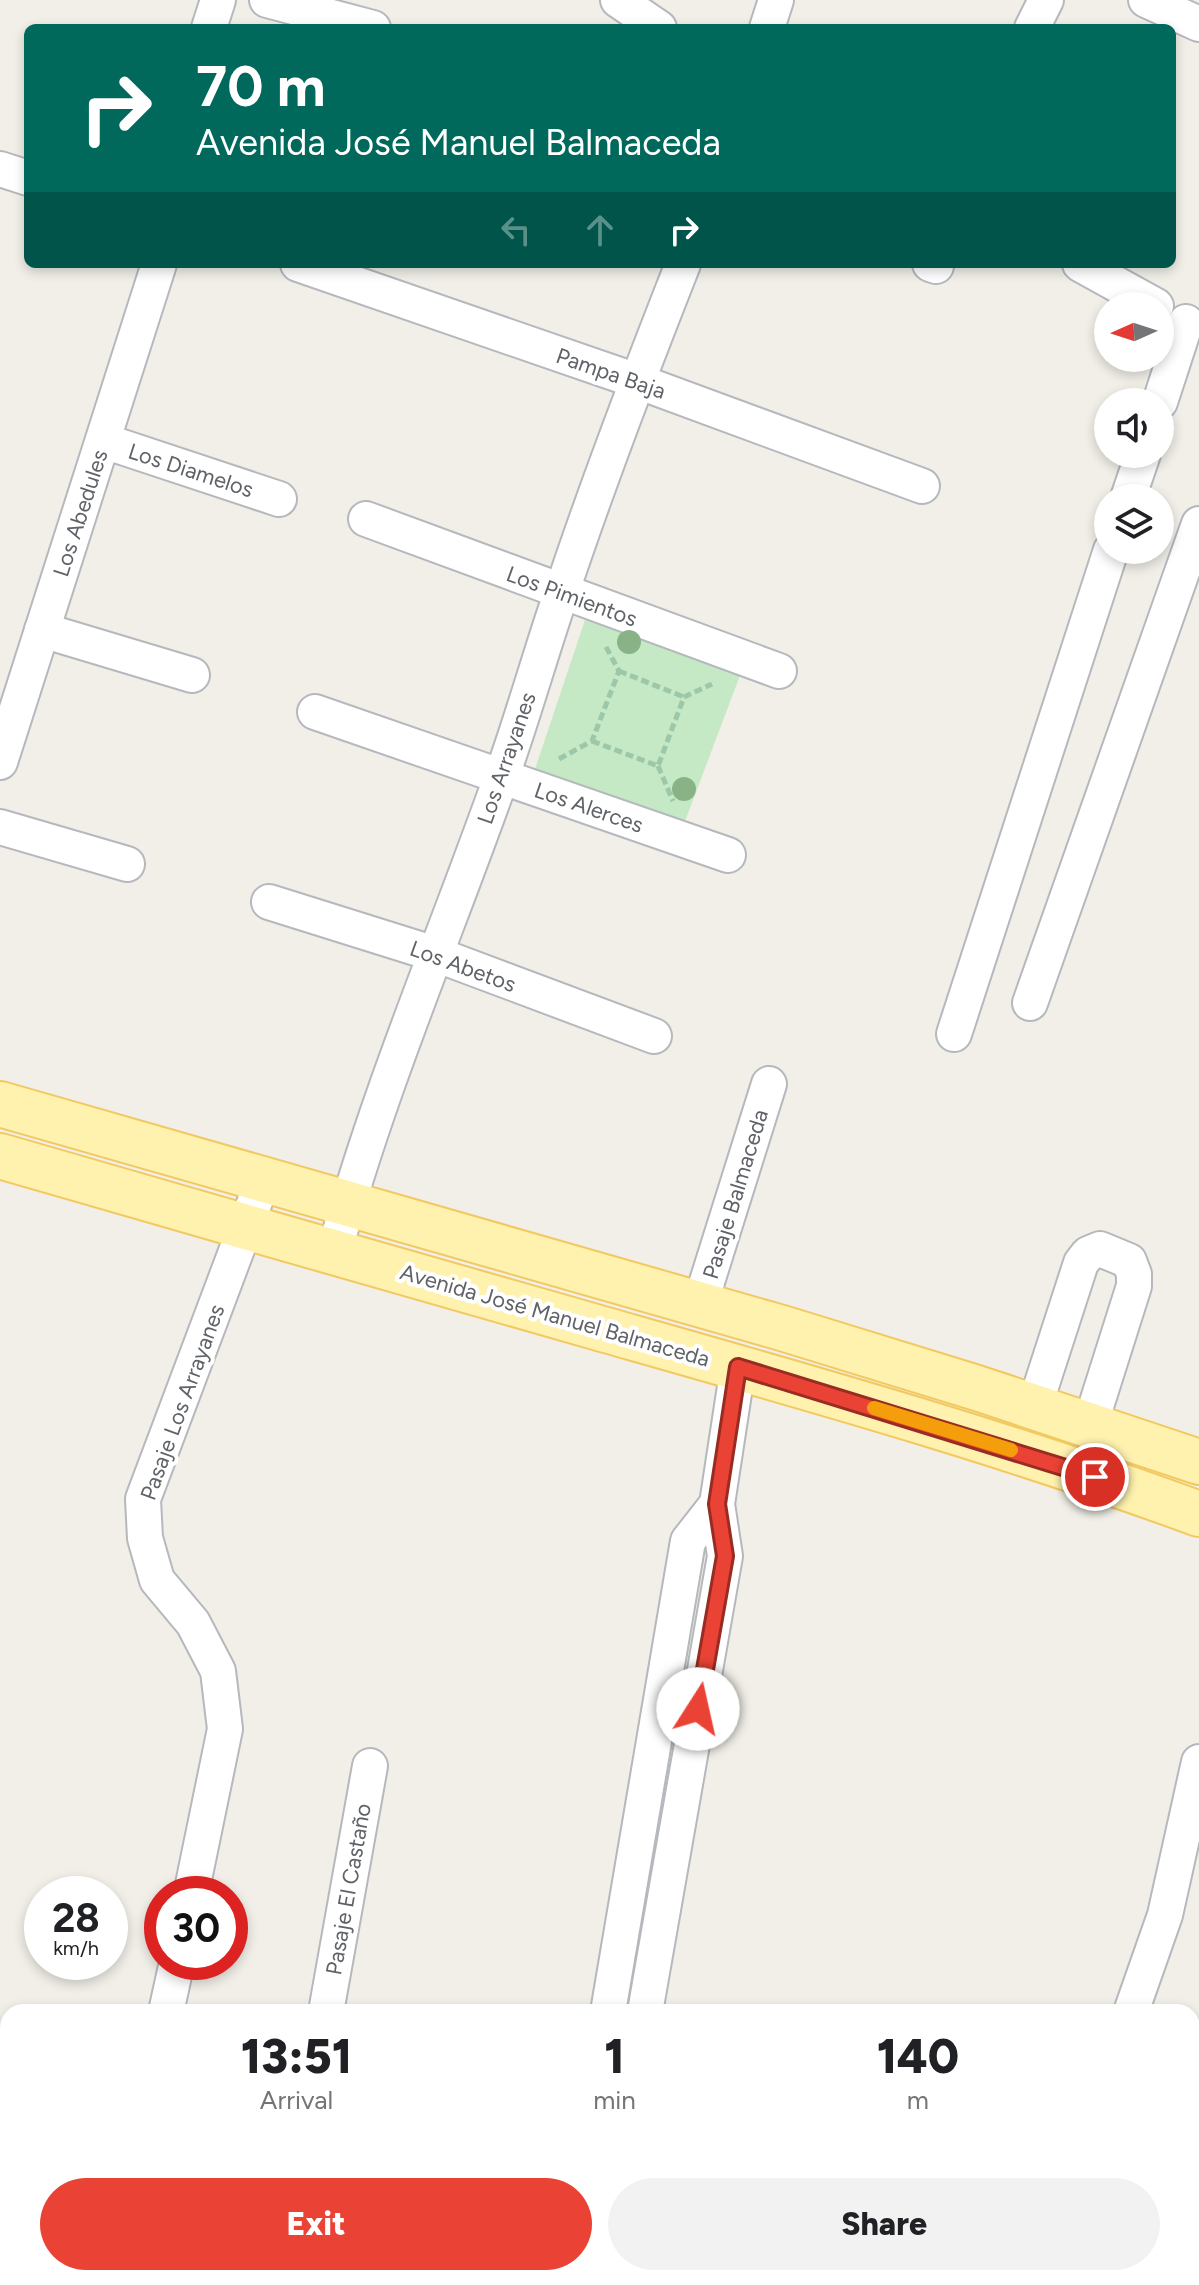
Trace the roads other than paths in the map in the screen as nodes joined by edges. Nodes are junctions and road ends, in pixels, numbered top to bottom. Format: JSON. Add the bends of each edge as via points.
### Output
{"nodes":[{"id":1,"x":218,"y":0,"type":"edge"},
{"id":2,"x":267,"y":0,"type":"edge"},
{"id":3,"x":618,"y":0,"type":"edge"},
{"id":4,"x":776,"y":0,"type":"edge"},
{"id":5,"x":1046,"y":0,"type":"edge"},
{"id":6,"x":1146,"y":0,"type":"edge"},
{"id":7,"x":210,"y":24,"type":"edge"},
{"id":8,"x":358,"y":24,"type":"edge"},
{"id":9,"x":653,"y":24,"type":"edge"},
{"id":10,"x":768,"y":24,"type":"edge"},
{"id":11,"x":1034,"y":24,"type":"edge"},
{"id":12,"x":1199,"y":24,"type":"edge"},
{"id":13,"x":0,"y":169,"type":"edge"},
{"id":14,"x":24,"y":177,"type":"edge"},
{"id":15,"x":158,"y":268,"type":"edge"},
{"id":16,"x":310,"y":268,"type":"edge"},
{"id":17,"x":681,"y":268,"type":"edge"},
{"id":18,"x":1087,"y":268,"type":"edge"},
{"id":19,"x":1175,"y":316,"type":"edge"},
{"id":20,"x":637,"y":381,"type":"junction"},
{"id":21,"x":1162,"y":388,"type":"edge"},
{"id":22,"x":104,"y":441,"type":"junction"},
{"id":23,"x":922,"y":486,"type":"dead end"},
{"id":24,"x":279,"y":499,"type":"dead end"},
{"id":25,"x":366,"y":519,"type":"dead end"},
{"id":26,"x":1199,"y":524,"type":"edge"},
{"id":27,"x":1106,"y":564,"type":"edge"},
{"id":28,"x":561,"y":592,"type":"junction"},
{"id":29,"x":42,"y":630,"type":"junction"},
{"id":30,"x":779,"y":671,"type":"dead end"},
{"id":31,"x":192,"y":675,"type":"dead end"},
{"id":32,"x":315,"y":712,"type":"dead end"},
{"id":33,"x":0,"y":762,"type":"edge"},
{"id":34,"x":502,"y":776,"type":"junction"},
{"id":35,"x":0,"y":827,"type":"edge"},
{"id":36,"x":728,"y":855,"type":"dead end"},
{"id":37,"x":127,"y":864,"type":"dead end"},
{"id":38,"x":269,"y":902,"type":"dead end"},
{"id":39,"x":435,"y":954,"type":"junction"},
{"id":40,"x":1030,"y":1003,"type":"dead end"},
{"id":41,"x":954,"y":1034,"type":"dead end"},
{"id":42,"x":654,"y":1036,"type":"dead end"},
{"id":43,"x":769,"y":1084,"type":"dead end"},
{"id":44,"x":0,"y":1104,"type":"edge"},
{"id":45,"x":0,"y":1156,"type":"edge"},
{"id":46,"x":263,"y":1180,"type":"junction"},
{"id":47,"x":347,"y":1205,"type":"junction"},
{"id":48,"x":246,"y":1227,"type":"junction"},
{"id":49,"x":334,"y":1253,"type":"junction"},
{"id":50,"x":700,"y":1304,"type":"junction"},
{"id":51,"x":738,"y":1367,"type":"junction"},
{"id":52,"x":1034,"y":1408,"type":"junction"},
{"id":53,"x":1090,"y":1425,"type":"junction"},
{"id":54,"x":1199,"y":1462,"type":"edge"},
{"id":55,"x":717,"y":1504,"type":"junction"},
{"id":56,"x":1199,"y":1514,"type":"edge"},
{"id":57,"x":1199,"y":1762,"type":"edge"},
{"id":58,"x":370,"y":1766,"type":"dead end"},
{"id":59,"x":640,"y":1827,"type":"junction"},
{"id":60,"x":677,"y":1831,"type":"junction"},
{"id":61,"x":195,"y":1876,"type":"edge"},
{"id":62,"x":173,"y":1980,"type":"edge"},
{"id":63,"x":168,"y":2004,"type":"edge"},
{"id":64,"x":327,"y":2004,"type":"edge"},
{"id":65,"x":609,"y":2004,"type":"edge"},
{"id":66,"x":646,"y":2004,"type":"edge"},
{"id":67,"x":1134,"y":2004,"type":"edge"}],
"edges":[{"from":1,"to":7,"type":"street"},
{"from":2,"to":8,"type":"street"},
{"from":3,"to":9,"type":"street"},
{"from":4,"to":10,"type":"street"},
{"from":5,"to":11,"type":"street"},
{"from":6,"to":12,"type":"street"},
{"from":13,"to":14,"type":"street"},
{"from":15,"to":22,"type":"street","name":"Los Abedules"},
{"from":16,"to":20,"type":"street","name":"Pampa Baja"},
{"from":17,"to":20,"type":"street","name":"Los Arrayanes"},
{"from":18,"to":19,"type":"street"},
{"from":19,"to":21,"type":"street"},
{"from":20,"to":23,"type":"street","name":"Pampa Baja"},
{"from":20,"to":28,"type":"street","name":"Los Arrayanes"},
{"from":22,"to":24,"type":"street","name":"Los Diamelos"},
{"from":22,"to":29,"type":"street","name":"Los Abedules"},
{"from":25,"to":28,"type":"street","name":"Los Pimientos"},
{"from":26,"to":40,"type":"street"},
{"from":27,"to":41,"type":"street"},
{"from":28,"to":30,"type":"street","name":"Los Pimientos"},
{"from":28,"to":34,"type":"street","name":"Los Arrayanes"},
{"from":29,"to":31,"type":"street"},
{"from":29,"to":33,"type":"street","name":"Los Abedules"},
{"from":32,"to":34,"type":"street","name":"Los Alerces"},
{"from":34,"to":36,"type":"street","name":"Los Alerces"},
{"from":34,"to":39,"type":"street","name":"Los Arrayanes"},
{"from":35,"to":37,"type":"street"},
{"from":38,"to":39,"type":"street","name":"Los Abetos"},
{"from":39,"to":42,"type":"street","name":"Los Abetos"},
{"from":39,"to":47,"type":"street","name":"Los Arrayanes"},
{"from":43,"to":50,"type":"street","name":"Pasaje Balmaceda"},
{"from":44,"to":46,"type":"main road"},
{"from":45,"to":48,"type":"main road","name":"Avenida José Manuel Balmaceda"},
{"from":46,"to":47,"type":"main road"},
{"from":46,"to":48,"type":"street","name":"Pasaje Los Arrayanes"},
{"from":47,"to":49,"type":"street","name":"Los Arrayanes"},
{"from":47,"to":50,"type":"main road"},
{"from":48,"to":49,"type":"main road","name":"Avenida José Manuel Balmaceda"},
{"from":48,"to":61,"type":"street","name":"Pasaje Los Arrayanes","via":[[143,1499],[145,1538],[157,1580],[193,1623],[218,1671],[225,1729]]},
{"from":49,"to":51,"type":"main road","name":"Avenida José Manuel Balmaceda"},
{"from":50,"to":52,"type":"main road"},
{"from":51,"to":55,"type":"street"},
{"from":51,"to":56,"type":"main road","name":"Avenida José Manuel Balmaceda"},
{"from":52,"to":53,"type":"main road"},
{"from":52,"to":53,"type":"street","via":[[1081,1263],[1100,1249],[1129,1261],[1134,1286]]},
{"from":53,"to":54,"type":"main road"},
{"from":55,"to":59,"type":"street","via":[[688,1541]]},
{"from":55,"to":60,"type":"street","via":[[725,1556]]},
{"from":57,"to":67,"type":"street","via":[[1165,1915]]},
{"from":58,"to":64,"type":"street","name":"Pasaje El Castaño"},
{"from":59,"to":60,"type":"street"},
{"from":59,"to":65,"type":"street"},
{"from":60,"to":66,"type":"street"},
{"from":62,"to":63,"type":"street"}]}
